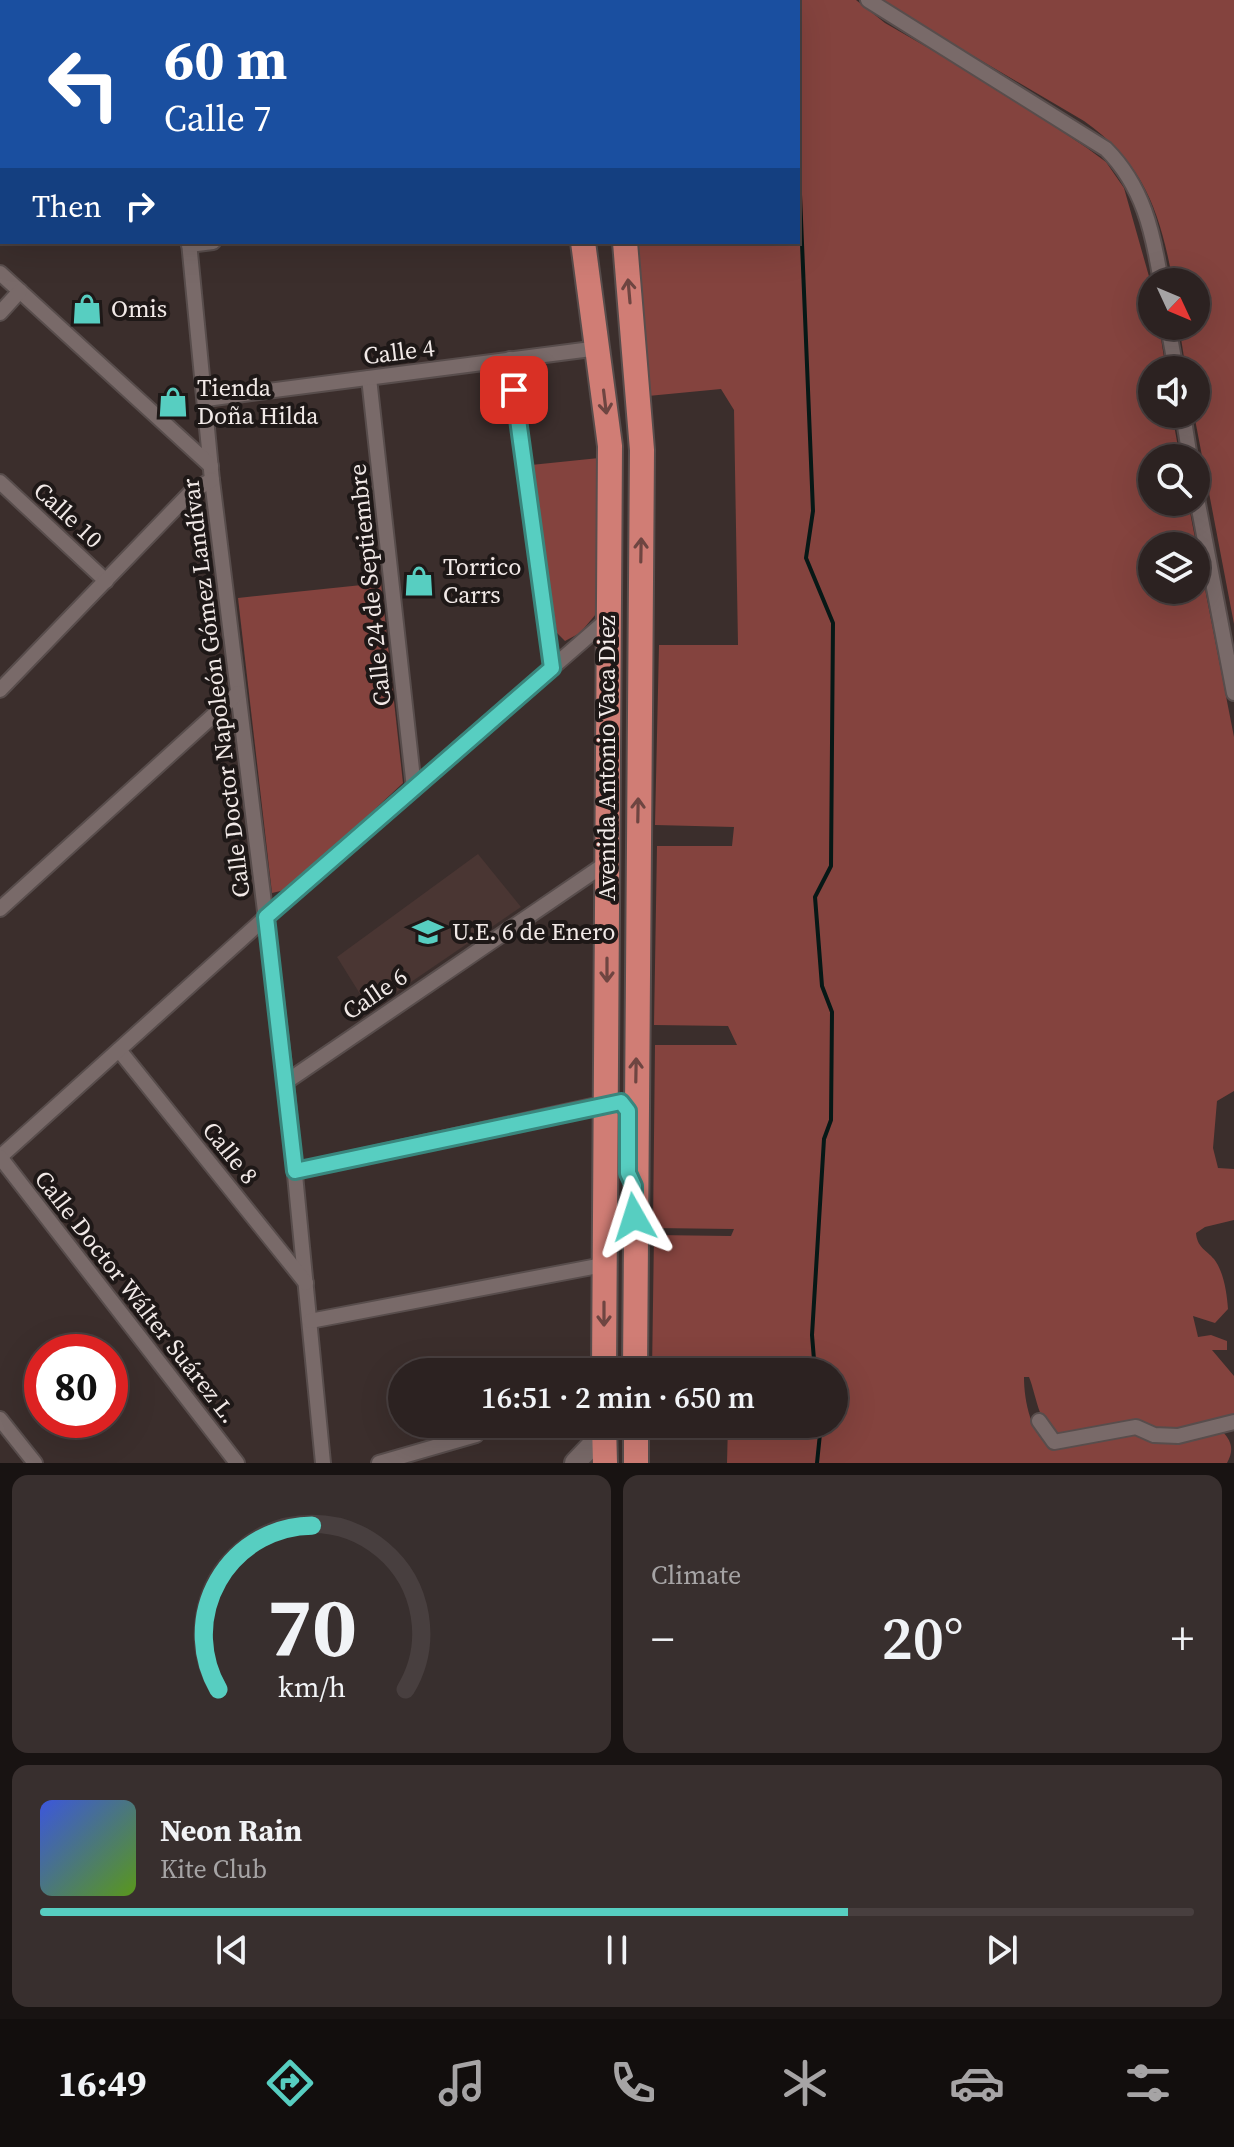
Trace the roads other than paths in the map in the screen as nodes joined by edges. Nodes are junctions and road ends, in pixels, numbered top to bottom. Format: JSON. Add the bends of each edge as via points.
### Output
{"nodes":[{"id":1,"x":868,"y":0,"type":"edge"},
{"id":2,"x":189,"y":244,"type":"edge"},
{"id":3,"x":583,"y":244,"type":"edge"},
{"id":4,"x":625,"y":244,"type":"edge"},
{"id":5,"x":1158,"y":268,"type":"edge"},
{"id":6,"x":0,"y":273,"type":"edge"},
{"id":7,"x":20,"y":291,"type":"junction"},
{"id":8,"x":0,"y":313,"type":"edge"},
{"id":9,"x":599,"y":348,"type":"junction"},
{"id":10,"x":510,"y":359,"type":"junction"},
{"id":11,"x":369,"y":378,"type":"junction"},
{"id":12,"x":206,"y":399,"type":"junction"},
{"id":13,"x":212,"y":473,"type":"junction"},
{"id":14,"x":0,"y":482,"type":"edge"},
{"id":15,"x":1200,"y":516,"type":"edge"},
{"id":16,"x":106,"y":581,"type":"junction"},
{"id":17,"x":608,"y":619,"type":"junction"},
{"id":18,"x":552,"y":668,"type":"junction"},
{"id":19,"x":0,"y":690,"type":"edge"},
{"id":20,"x":238,"y":693,"type":"junction"},
{"id":21,"x":1234,"y":693,"type":"edge"},
{"id":22,"x":414,"y":788,"type":"junction"},
{"id":23,"x":608,"y":862,"type":"junction"},
{"id":24,"x":2,"y":903,"type":"edge"},
{"id":25,"x":266,"y":917,"type":"junction"},
{"id":26,"x":119,"y":1050,"type":"junction"},
{"id":27,"x":286,"y":1082,"type":"junction"},
{"id":28,"x":606,"y":1103,"type":"junction"},
{"id":29,"x":0,"y":1157,"type":"edge"},
{"id":30,"x":295,"y":1171,"type":"junction"},
{"id":31,"x":634,"y":1186,"type":"junction"},
{"id":32,"x":603,"y":1265,"type":"junction"},
{"id":33,"x":307,"y":1285,"type":"junction"},
{"id":34,"x":310,"y":1321,"type":"junction"},
{"id":35,"x":604,"y":1358,"type":"edge"},
{"id":36,"x":635,"y":1358,"type":"edge"},
{"id":37,"x":0,"y":1420,"type":"edge"},
{"id":38,"x":1039,"y":1421,"type":"dead end"},
{"id":39,"x":1234,"y":1422,"type":"edge"},
{"id":40,"x":466,"y":1438,"type":"edge"},
{"id":41,"x":597,"y":1438,"type":"edge"},
{"id":42,"x":604,"y":1438,"type":"edge"},
{"id":43,"x":636,"y":1438,"type":"edge"},
{"id":44,"x":35,"y":1463,"type":"edge"},
{"id":45,"x":237,"y":1463,"type":"edge"},
{"id":46,"x":323,"y":1463,"type":"edge"},
{"id":47,"x":379,"y":1463,"type":"edge"},
{"id":48,"x":575,"y":1463,"type":"edge"},
{"id":49,"x":605,"y":1463,"type":"edge"},
{"id":50,"x":636,"y":1463,"type":"edge"}],
"edges":[{"from":1,"to":5,"type":"street","via":[[1106,149],[1140,193]]},
{"from":2,"to":12,"type":"street","name":"Calle Doctor Napoleón Gómez Landívar"},
{"from":3,"to":9,"type":"highway","name":"Avenida Antonio Vaca Diez"},
{"from":31,"to":4,"type":"highway","name":"Avenida Antonio Vaca Diez","one_way":true,"via":[[642,450]]},
{"from":6,"to":7,"type":"street"},
{"from":7,"to":8,"type":"street"},
{"from":7,"to":13,"type":"street"},
{"from":9,"to":10,"type":"street","name":"Calle 4"},
{"from":9,"to":17,"type":"highway","name":"Avenida Antonio Vaca Diez","one_way":true,"via":[[610,446]]},
{"from":10,"to":11,"type":"street","name":"Calle 4"},
{"from":10,"to":18,"type":"street"},
{"from":11,"to":12,"type":"street","name":"Calle 4"},
{"from":11,"to":22,"type":"street","name":"Calle 24 de Septiembre"},
{"from":12,"to":13,"type":"street","name":"Calle Doctor Napoleón Gómez Landívar"},
{"from":13,"to":16,"type":"street"},
{"from":13,"to":20,"type":"street","name":"Calle Doctor Napoleón Gómez Landívar"},
{"from":14,"to":16,"type":"street","name":"Calle 10"},
{"from":15,"to":21,"type":"street"},
{"from":16,"to":19,"type":"street"},
{"from":17,"to":18,"type":"street"},
{"from":17,"to":23,"type":"highway","name":"Avenida Antonio Vaca Diez"},
{"from":18,"to":22,"type":"street"},
{"from":20,"to":24,"type":"street"},
{"from":20,"to":25,"type":"street","name":"Calle Doctor Napoleón Gómez Landívar"},
{"from":22,"to":25,"type":"street"},
{"from":23,"to":27,"type":"street","name":"Calle 6"},
{"from":23,"to":28,"type":"highway","name":"Avenida Antonio Vaca Diez","one_way":true},
{"from":25,"to":26,"type":"street"},
{"from":25,"to":27,"type":"street","name":"Calle Doctor Napoleón Gómez Landívar"},
{"from":26,"to":29,"type":"street"},
{"from":26,"to":33,"type":"street","name":"Calle 8"},
{"from":27,"to":30,"type":"street","name":"Calle Doctor Napoleón Gómez Landívar"},
{"from":28,"to":30,"type":"street"},
{"from":28,"to":31,"type":"highway","via":[[627,1107],[628,1173]]},
{"from":28,"to":32,"type":"highway","name":"Avenida Antonio Vaca Diez"},
{"from":29,"to":45,"type":"street","name":"Calle Doctor Wálter Suárez L."},
{"from":30,"to":33,"type":"street","name":"Calle Doctor Napoleón Gómez Landívar"},
{"from":31,"to":36,"type":"highway","name":"Avenida Antonio Vaca Diez"},
{"from":32,"to":34,"type":"street"},
{"from":32,"to":35,"type":"highway","name":"Avenida Antonio Vaca Diez","one_way":true},
{"from":33,"to":34,"type":"street","name":"Calle Doctor Napoleón Gómez Landívar"},
{"from":34,"to":46,"type":"street","name":"Calle Doctor Napoleón Gómez Landívar"},
{"from":37,"to":44,"type":"street"},
{"from":38,"to":39,"type":"street","via":[[1054,1442],[1136,1427],[1154,1435],[1178,1436]]},
{"from":40,"to":47,"type":"street"},
{"from":41,"to":48,"type":"main road"},
{"from":42,"to":49,"type":"highway"},
{"from":43,"to":50,"type":"highway"}]}
